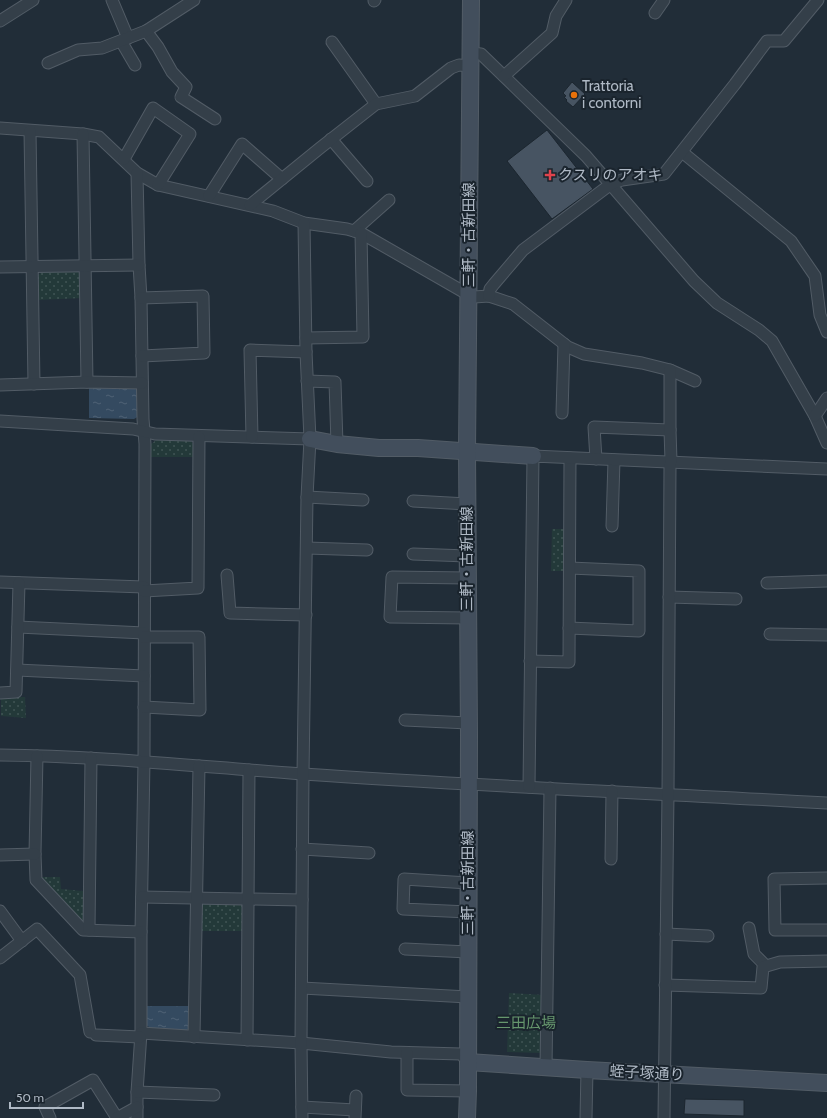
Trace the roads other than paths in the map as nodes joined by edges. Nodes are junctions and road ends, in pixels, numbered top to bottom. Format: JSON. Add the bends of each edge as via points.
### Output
{"nodes":[{"id":1,"x":33,"y":0,"type":"edge"},
{"id":2,"x":112,"y":0,"type":"edge"},
{"id":3,"x":194,"y":0,"type":"edge"},
{"id":4,"x":471,"y":0,"type":"edge"},
{"id":5,"x":566,"y":0,"type":"edge"},
{"id":6,"x":664,"y":0,"type":"edge"},
{"id":7,"x":818,"y":0,"type":"edge"},
{"id":8,"x":823,"y":0,"type":"edge"},
{"id":9,"x":827,"y":6,"type":"edge"},
{"id":10,"x":655,"y":13,"type":"dead end"},
{"id":11,"x":0,"y":21,"type":"edge"},
{"id":12,"x":146,"y":31,"type":"junction"},
{"id":13,"x":125,"y":39,"type":"junction"},
{"id":14,"x":332,"y":42,"type":"dead end"},
{"id":15,"x":471,"y":60,"type":"junction"},
{"id":16,"x":48,"y":63,"type":"dead end"},
{"id":17,"x":135,"y":65,"type":"dead end"},
{"id":18,"x":504,"y":76,"type":"junction"},
{"id":19,"x":376,"y":104,"type":"junction"},
{"id":20,"x":215,"y":119,"type":"dead end"},
{"id":21,"x":0,"y":128,"type":"edge"},
{"id":22,"x":30,"y":130,"type":"junction"},
{"id":23,"x":83,"y":134,"type":"junction"},
{"id":24,"x":331,"y":139,"type":"junction"},
{"id":25,"x":682,"y":152,"type":"junction"},
{"id":26,"x":124,"y":160,"type":"junction"},
{"id":27,"x":137,"y":173,"type":"junction"},
{"id":28,"x":282,"y":179,"type":"junction"},
{"id":29,"x":367,"y":181,"type":"dead end"},
{"id":30,"x":611,"y":184,"type":"junction"},
{"id":31,"x":158,"y":185,"type":"junction"},
{"id":32,"x":209,"y":196,"type":"junction"},
{"id":33,"x":389,"y":200,"type":"dead end"},
{"id":34,"x":250,"y":205,"type":"junction"},
{"id":35,"x":304,"y":223,"type":"junction"},
{"id":36,"x":358,"y":232,"type":"junction"},
{"id":37,"x":139,"y":265,"type":"junction"},
{"id":38,"x":32,"y":266,"type":"junction"},
{"id":39,"x":86,"y":266,"type":"junction"},
{"id":40,"x":0,"y":267,"type":"edge"},
{"id":41,"x":469,"y":295,"type":"junction"},
{"id":42,"x":489,"y":296,"type":"junction"},
{"id":43,"x":141,"y":298,"type":"junction"},
{"id":44,"x":827,"y":332,"type":"edge"},
{"id":45,"x":306,"y":338,"type":"junction"},
{"id":46,"x":564,"y":344,"type":"junction"},
{"id":47,"x":306,"y":352,"type":"junction"},
{"id":48,"x":142,"y":356,"type":"junction"},
{"id":49,"x":670,"y":370,"type":"junction"},
{"id":50,"x":307,"y":381,"type":"junction"},
{"id":51,"x":694,"y":381,"type":"dead end"},
{"id":52,"x":87,"y":382,"type":"junction"},
{"id":53,"x":142,"y":383,"type":"junction"},
{"id":54,"x":34,"y":384,"type":"junction"},
{"id":55,"x":0,"y":385,"type":"edge"},
{"id":56,"x":827,"y":398,"type":"edge"},
{"id":57,"x":562,"y":413,"type":"dead end"},
{"id":58,"x":815,"y":416,"type":"junction"},
{"id":59,"x":0,"y":421,"type":"edge"},
{"id":60,"x":670,"y":430,"type":"junction"},
{"id":61,"x":144,"y":432,"type":"junction"},
{"id":62,"x":199,"y":437,"type":"junction"},
{"id":63,"x":252,"y":437,"type":"junction"},
{"id":64,"x":310,"y":439,"type":"junction"},
{"id":65,"x":827,"y":443,"type":"edge"},
{"id":66,"x":337,"y":444,"type":"junction"},
{"id":67,"x":467,"y":451,"type":"junction"},
{"id":68,"x":533,"y":456,"type":"junction"},
{"id":69,"x":570,"y":458,"type":"junction"},
{"id":70,"x":596,"y":459,"type":"junction"},
{"id":71,"x":614,"y":460,"type":"junction"},
{"id":72,"x":671,"y":461,"type":"junction"},
{"id":73,"x":827,"y":469,"type":"edge"},
{"id":74,"x":308,"y":497,"type":"junction"},
{"id":75,"x":363,"y":500,"type":"dead end"},
{"id":76,"x":413,"y":501,"type":"dead end"},
{"id":77,"x":467,"y":504,"type":"junction"},
{"id":78,"x":612,"y":526,"type":"dead end"},
{"id":79,"x":307,"y":548,"type":"junction"},
{"id":80,"x":367,"y":550,"type":"dead end"},
{"id":81,"x":413,"y":554,"type":"dead end"},
{"id":82,"x":467,"y":556,"type":"junction"},
{"id":83,"x":570,"y":568,"type":"junction"},
{"id":84,"x":227,"y":575,"type":"dead end"},
{"id":85,"x":468,"y":578,"type":"junction"},
{"id":86,"x":827,"y":581,"type":"edge"},
{"id":87,"x":0,"y":582,"type":"edge"},
{"id":88,"x":19,"y":583,"type":"junction"},
{"id":89,"x":767,"y":583,"type":"dead end"},
{"id":90,"x":144,"y":589,"type":"junction"},
{"id":91,"x":669,"y":597,"type":"junction"},
{"id":92,"x":736,"y":599,"type":"dead end"},
{"id":93,"x":306,"y":615,"type":"junction"},
{"id":94,"x":468,"y":618,"type":"junction"},
{"id":95,"x":18,"y":627,"type":"junction"},
{"id":96,"x":569,"y":628,"type":"junction"},
{"id":97,"x":770,"y":634,"type":"dead end"},
{"id":98,"x":144,"y":635,"type":"junction"},
{"id":99,"x":827,"y":635,"type":"edge"},
{"id":100,"x":530,"y":661,"type":"junction"},
{"id":101,"x":17,"y":670,"type":"junction"},
{"id":102,"x":144,"y":676,"type":"junction"},
{"id":103,"x":0,"y":693,"type":"edge"},
{"id":104,"x":144,"y":707,"type":"junction"},
{"id":105,"x":405,"y":720,"type":"dead end"},
{"id":106,"x":468,"y":723,"type":"junction"},
{"id":107,"x":0,"y":755,"type":"edge"},
{"id":108,"x":37,"y":756,"type":"junction"},
{"id":109,"x":91,"y":758,"type":"junction"},
{"id":110,"x":144,"y":761,"type":"junction"},
{"id":111,"x":199,"y":766,"type":"junction"},
{"id":112,"x":249,"y":770,"type":"junction"},
{"id":113,"x":303,"y":774,"type":"junction"},
{"id":114,"x":468,"y":783,"type":"junction"},
{"id":115,"x":529,"y":786,"type":"junction"},
{"id":116,"x":550,"y":788,"type":"junction"},
{"id":117,"x":612,"y":791,"type":"junction"},
{"id":118,"x":668,"y":794,"type":"junction"},
{"id":119,"x":827,"y":803,"type":"edge"},
{"id":120,"x":302,"y":849,"type":"junction"},
{"id":121,"x":369,"y":853,"type":"dead end"},
{"id":122,"x":35,"y":854,"type":"junction"},
{"id":123,"x":0,"y":855,"type":"edge"},
{"id":124,"x":610,"y":859,"type":"dead end"},
{"id":125,"x":827,"y":878,"type":"edge"},
{"id":126,"x":468,"y":883,"type":"junction"},
{"id":127,"x":142,"y":897,"type":"junction"},
{"id":128,"x":197,"y":897,"type":"junction"},
{"id":129,"x":248,"y":898,"type":"junction"},
{"id":130,"x":302,"y":900,"type":"junction"},
{"id":131,"x":0,"y":911,"type":"edge"},
{"id":132,"x":468,"y":912,"type":"junction"},
{"id":133,"x":749,"y":928,"type":"dead end"},
{"id":134,"x":89,"y":930,"type":"junction"},
{"id":135,"x":827,"y":930,"type":"edge"},
{"id":136,"x":141,"y":932,"type":"junction"},
{"id":137,"x":666,"y":934,"type":"junction"},
{"id":138,"x":708,"y":936,"type":"dead end"},
{"id":139,"x":22,"y":941,"type":"junction"},
{"id":140,"x":405,"y":949,"type":"dead end"},
{"id":141,"x":468,"y":952,"type":"junction"},
{"id":142,"x":0,"y":958,"type":"edge"},
{"id":143,"x":827,"y":961,"type":"edge"},
{"id":144,"x":766,"y":966,"type":"junction"},
{"id":145,"x":665,"y":985,"type":"junction"},
{"id":146,"x":302,"y":988,"type":"junction"},
{"id":147,"x":468,"y":997,"type":"junction"},
{"id":148,"x":141,"y":1035,"type":"junction"},
{"id":149,"x":194,"y":1037,"type":"junction"},
{"id":150,"x":247,"y":1040,"type":"junction"},
{"id":151,"x":301,"y":1043,"type":"junction"},
{"id":152,"x":407,"y":1053,"type":"junction"},
{"id":153,"x":468,"y":1062,"type":"junction"},
{"id":154,"x":546,"y":1068,"type":"junction"},
{"id":155,"x":587,"y":1070,"type":"junction"},
{"id":156,"x":664,"y":1074,"type":"junction"},
{"id":157,"x":827,"y":1083,"type":"edge"},
{"id":158,"x":137,"y":1092,"type":"junction"},
{"id":159,"x":468,"y":1092,"type":"junction"},
{"id":160,"x":214,"y":1096,"type":"dead end"},
{"id":161,"x":356,"y":1096,"type":"dead end"},
{"id":162,"x":302,"y":1107,"type":"junction"},
{"id":163,"x":137,"y":1112,"type":"edge"},
{"id":164,"x":355,"y":1114,"type":"edge"},
{"id":165,"x":50,"y":1118,"type":"edge"},
{"id":166,"x":117,"y":1118,"type":"edge"},
{"id":167,"x":302,"y":1118,"type":"edge"},
{"id":168,"x":467,"y":1118,"type":"edge"},
{"id":169,"x":586,"y":1118,"type":"edge"},
{"id":170,"x":664,"y":1118,"type":"edge"}],
"edges":[{"from":1,"to":11,"type":"street"},
{"from":2,"to":13,"type":"street"},
{"from":3,"to":12,"type":"street"},
{"from":4,"to":15,"type":"street","name":"三軒・古新田線"},
{"from":5,"to":18,"type":"street","via":[[556,16],[552,33]]},
{"from":6,"to":10,"type":"street"},
{"from":7,"to":25,"type":"street","via":[[784,41],[767,41]]},
{"from":8,"to":9,"type":"street"},
{"from":12,"to":13,"type":"street"},
{"from":12,"to":20,"type":"street","via":[[172,72],[186,87],[180,97]]},
{"from":13,"to":16,"type":"street","via":[[102,48],[78,50]]},
{"from":13,"to":17,"type":"street"},
{"from":14,"to":19,"type":"street"},
{"from":15,"to":18,"type":"street","via":[[481,54]]},
{"from":15,"to":19,"type":"street","via":[[451,68],[415,96]]},
{"from":15,"to":41,"type":"street","name":"三軒・古新田線"},
{"from":18,"to":30,"type":"street"},
{"from":19,"to":24,"type":"street"},
{"from":21,"to":22,"type":"street"},
{"from":22,"to":23,"type":"street"},
{"from":22,"to":38,"type":"street"},
{"from":23,"to":26,"type":"street","via":[[99,137]]},
{"from":23,"to":39,"type":"street"},
{"from":24,"to":28,"type":"street"},
{"from":24,"to":29,"type":"street"},
{"from":25,"to":30,"type":"street","via":[[664,174]]},
{"from":25,"to":44,"type":"street","via":[[791,241],[815,276],[820,315]]},
{"from":26,"to":27,"type":"street"},
{"from":26,"to":31,"type":"street","via":[[153,108],[190,134]]},
{"from":27,"to":31,"type":"street"},
{"from":27,"to":37,"type":"street"},
{"from":28,"to":32,"type":"street","via":[[242,144]]},
{"from":28,"to":34,"type":"street"},
{"from":30,"to":42,"type":"street","via":[[523,250],[490,289]]},
{"from":30,"to":58,"type":"street","via":[[694,281],[717,303],[760,330],[772,341]]},
{"from":31,"to":32,"type":"street"},
{"from":32,"to":34,"type":"street"},
{"from":33,"to":36,"type":"street"},
{"from":34,"to":35,"type":"street"},
{"from":35,"to":36,"type":"street"},
{"from":35,"to":45,"type":"street"},
{"from":36,"to":41,"type":"street"},
{"from":36,"to":45,"type":"street","via":[[363,337]]},
{"from":37,"to":39,"type":"street"},
{"from":37,"to":43,"type":"street"},
{"from":38,"to":39,"type":"street"},
{"from":38,"to":40,"type":"street"},
{"from":38,"to":54,"type":"street"},
{"from":39,"to":52,"type":"street"},
{"from":41,"to":42,"type":"street"},
{"from":41,"to":67,"type":"street","name":"三軒・古新田線"},
{"from":42,"to":46,"type":"street","via":[[513,304]]},
{"from":43,"to":48,"type":"street"},
{"from":43,"to":48,"type":"street","via":[[203,296],[204,353]]},
{"from":45,"to":47,"type":"street"},
{"from":46,"to":49,"type":"street","via":[[584,354]]},
{"from":46,"to":57,"type":"street"},
{"from":47,"to":50,"type":"street"},
{"from":47,"to":63,"type":"street","via":[[250,350]]},
{"from":48,"to":53,"type":"street"},
{"from":49,"to":51,"type":"street"},
{"from":49,"to":60,"type":"street"},
{"from":50,"to":64,"type":"street"},
{"from":50,"to":66,"type":"street","via":[[335,382]]},
{"from":52,"to":53,"type":"street"},
{"from":52,"to":54,"type":"street"},
{"from":53,"to":61,"type":"street"},
{"from":54,"to":55,"type":"street"},
{"from":56,"to":58,"type":"street"},
{"from":58,"to":65,"type":"street"},
{"from":59,"to":61,"type":"street","via":[[133,429]]},
{"from":60,"to":70,"type":"street","via":[[594,427]]},
{"from":60,"to":72,"type":"street"},
{"from":61,"to":62,"type":"street"},
{"from":61,"to":90,"type":"street"},
{"from":62,"to":63,"type":"street"},
{"from":62,"to":90,"type":"street","via":[[198,588]]},
{"from":63,"to":64,"type":"street"},
{"from":64,"to":66,"type":"street"},
{"from":64,"to":74,"type":"street"},
{"from":66,"to":67,"type":"street"},
{"from":67,"to":68,"type":"street"},
{"from":67,"to":77,"type":"street","name":"三軒・古新田線"},
{"from":68,"to":69,"type":"street"},
{"from":68,"to":100,"type":"street"},
{"from":69,"to":70,"type":"street"},
{"from":69,"to":83,"type":"street"},
{"from":70,"to":71,"type":"street"},
{"from":71,"to":72,"type":"street"},
{"from":71,"to":78,"type":"street"},
{"from":72,"to":73,"type":"street"},
{"from":72,"to":91,"type":"street"},
{"from":74,"to":75,"type":"street"},
{"from":74,"to":79,"type":"street"},
{"from":76,"to":77,"type":"street"},
{"from":77,"to":82,"type":"street","name":"三軒・古新田線"},
{"from":79,"to":80,"type":"street"},
{"from":79,"to":93,"type":"street"},
{"from":81,"to":82,"type":"street"},
{"from":82,"to":85,"type":"street","name":"三軒・古新田線"},
{"from":83,"to":96,"type":"street"},
{"from":83,"to":96,"type":"street","via":[[639,571],[638,631]]},
{"from":84,"to":93,"type":"street","via":[[230,613]]},
{"from":85,"to":94,"type":"street","name":"三軒・古新田線"},
{"from":85,"to":94,"type":"street","via":[[392,577],[390,617]]},
{"from":86,"to":89,"type":"street"},
{"from":87,"to":88,"type":"street"},
{"from":88,"to":90,"type":"street"},
{"from":88,"to":95,"type":"street"},
{"from":90,"to":98,"type":"street"},
{"from":91,"to":92,"type":"street"},
{"from":91,"to":118,"type":"street"},
{"from":93,"to":113,"type":"street"},
{"from":94,"to":106,"type":"street","name":"三軒・古新田線"},
{"from":95,"to":98,"type":"street"},
{"from":95,"to":101,"type":"street"},
{"from":96,"to":100,"type":"street","via":[[569,662]]},
{"from":97,"to":99,"type":"street"},
{"from":98,"to":102,"type":"street"},
{"from":98,"to":104,"type":"street","via":[[199,637],[200,710]]},
{"from":100,"to":115,"type":"street"},
{"from":101,"to":102,"type":"street"},
{"from":101,"to":103,"type":"street","via":[[16,692]]},
{"from":102,"to":104,"type":"street"},
{"from":104,"to":110,"type":"street"},
{"from":105,"to":106,"type":"street"},
{"from":106,"to":114,"type":"street","name":"三軒・古新田線"},
{"from":107,"to":108,"type":"street"},
{"from":108,"to":109,"type":"street"},
{"from":108,"to":122,"type":"street"},
{"from":109,"to":110,"type":"street"},
{"from":109,"to":134,"type":"street"},
{"from":110,"to":111,"type":"street"},
{"from":110,"to":127,"type":"street"},
{"from":111,"to":112,"type":"street"},
{"from":111,"to":128,"type":"street"},
{"from":112,"to":113,"type":"street"},
{"from":112,"to":129,"type":"street"},
{"from":113,"to":114,"type":"street"},
{"from":113,"to":120,"type":"street"},
{"from":114,"to":115,"type":"street"},
{"from":114,"to":126,"type":"street","name":"三軒・古新田線"},
{"from":115,"to":116,"type":"street"},
{"from":116,"to":117,"type":"street"},
{"from":116,"to":154,"type":"street"},
{"from":117,"to":118,"type":"street"},
{"from":117,"to":124,"type":"street"},
{"from":118,"to":119,"type":"street"},
{"from":118,"to":137,"type":"street"},
{"from":120,"to":121,"type":"street"},
{"from":120,"to":130,"type":"street"},
{"from":122,"to":123,"type":"street"},
{"from":122,"to":134,"type":"street","via":[[36,880],[83,930]]},
{"from":125,"to":135,"type":"street","via":[[774,879],[775,930]]},
{"from":126,"to":132,"type":"street","name":"三軒・古新田線"},
{"from":126,"to":132,"type":"street","via":[[404,878],[403,909]]},
{"from":127,"to":128,"type":"street"},
{"from":127,"to":136,"type":"street"},
{"from":128,"to":129,"type":"street"},
{"from":128,"to":149,"type":"street"},
{"from":129,"to":130,"type":"street"},
{"from":129,"to":150,"type":"street"},
{"from":130,"to":146,"type":"street"},
{"from":131,"to":139,"type":"street"},
{"from":132,"to":141,"type":"street","name":"三軒・古新田線"},
{"from":133,"to":144,"type":"street","via":[[754,954]]},
{"from":134,"to":136,"type":"street"},
{"from":136,"to":148,"type":"street"},
{"from":137,"to":138,"type":"street"},
{"from":137,"to":145,"type":"street"},
{"from":139,"to":142,"type":"street"},
{"from":139,"to":148,"type":"street","via":[[37,929],[80,975],[93,1034]]},
{"from":140,"to":141,"type":"street"},
{"from":141,"to":147,"type":"street","name":"三軒・古新田線"},
{"from":143,"to":144,"type":"street","via":[[780,962]]},
{"from":144,"to":145,"type":"street","via":[[763,967],[761,988]]},
{"from":145,"to":156,"type":"street"},
{"from":146,"to":147,"type":"street"},
{"from":146,"to":151,"type":"street"},
{"from":147,"to":153,"type":"street","name":"三軒・古新田線"},
{"from":148,"to":149,"type":"street"},
{"from":148,"to":158,"type":"street"},
{"from":149,"to":150,"type":"street"},
{"from":150,"to":151,"type":"street"},
{"from":151,"to":152,"type":"street"},
{"from":151,"to":162,"type":"street"},
{"from":152,"to":153,"type":"street","via":[[460,1054]]},
{"from":152,"to":159,"type":"street","via":[[407,1090]]},
{"from":153,"to":154,"type":"street","name":"蛭子塚通り"},
{"from":153,"to":159,"type":"street","name":"三軒・古新田線"},
{"from":154,"to":155,"type":"street","name":"蛭子塚通り"},
{"from":155,"to":156,"type":"street","name":"蛭子塚通り"},
{"from":155,"to":169,"type":"street"},
{"from":156,"to":157,"type":"street","name":"蛭子塚通り"},
{"from":156,"to":170,"type":"street"},
{"from":158,"to":160,"type":"street"},
{"from":158,"to":163,"type":"street"},
{"from":159,"to":168,"type":"street","name":"三軒・古新田線"},
{"from":161,"to":164,"type":"street"},
{"from":162,"to":164,"type":"street"},
{"from":162,"to":167,"type":"street"},
{"from":163,"to":166,"type":"street"},
{"from":165,"to":166,"type":"street","via":[[45,1107],[93,1080]]}]}
